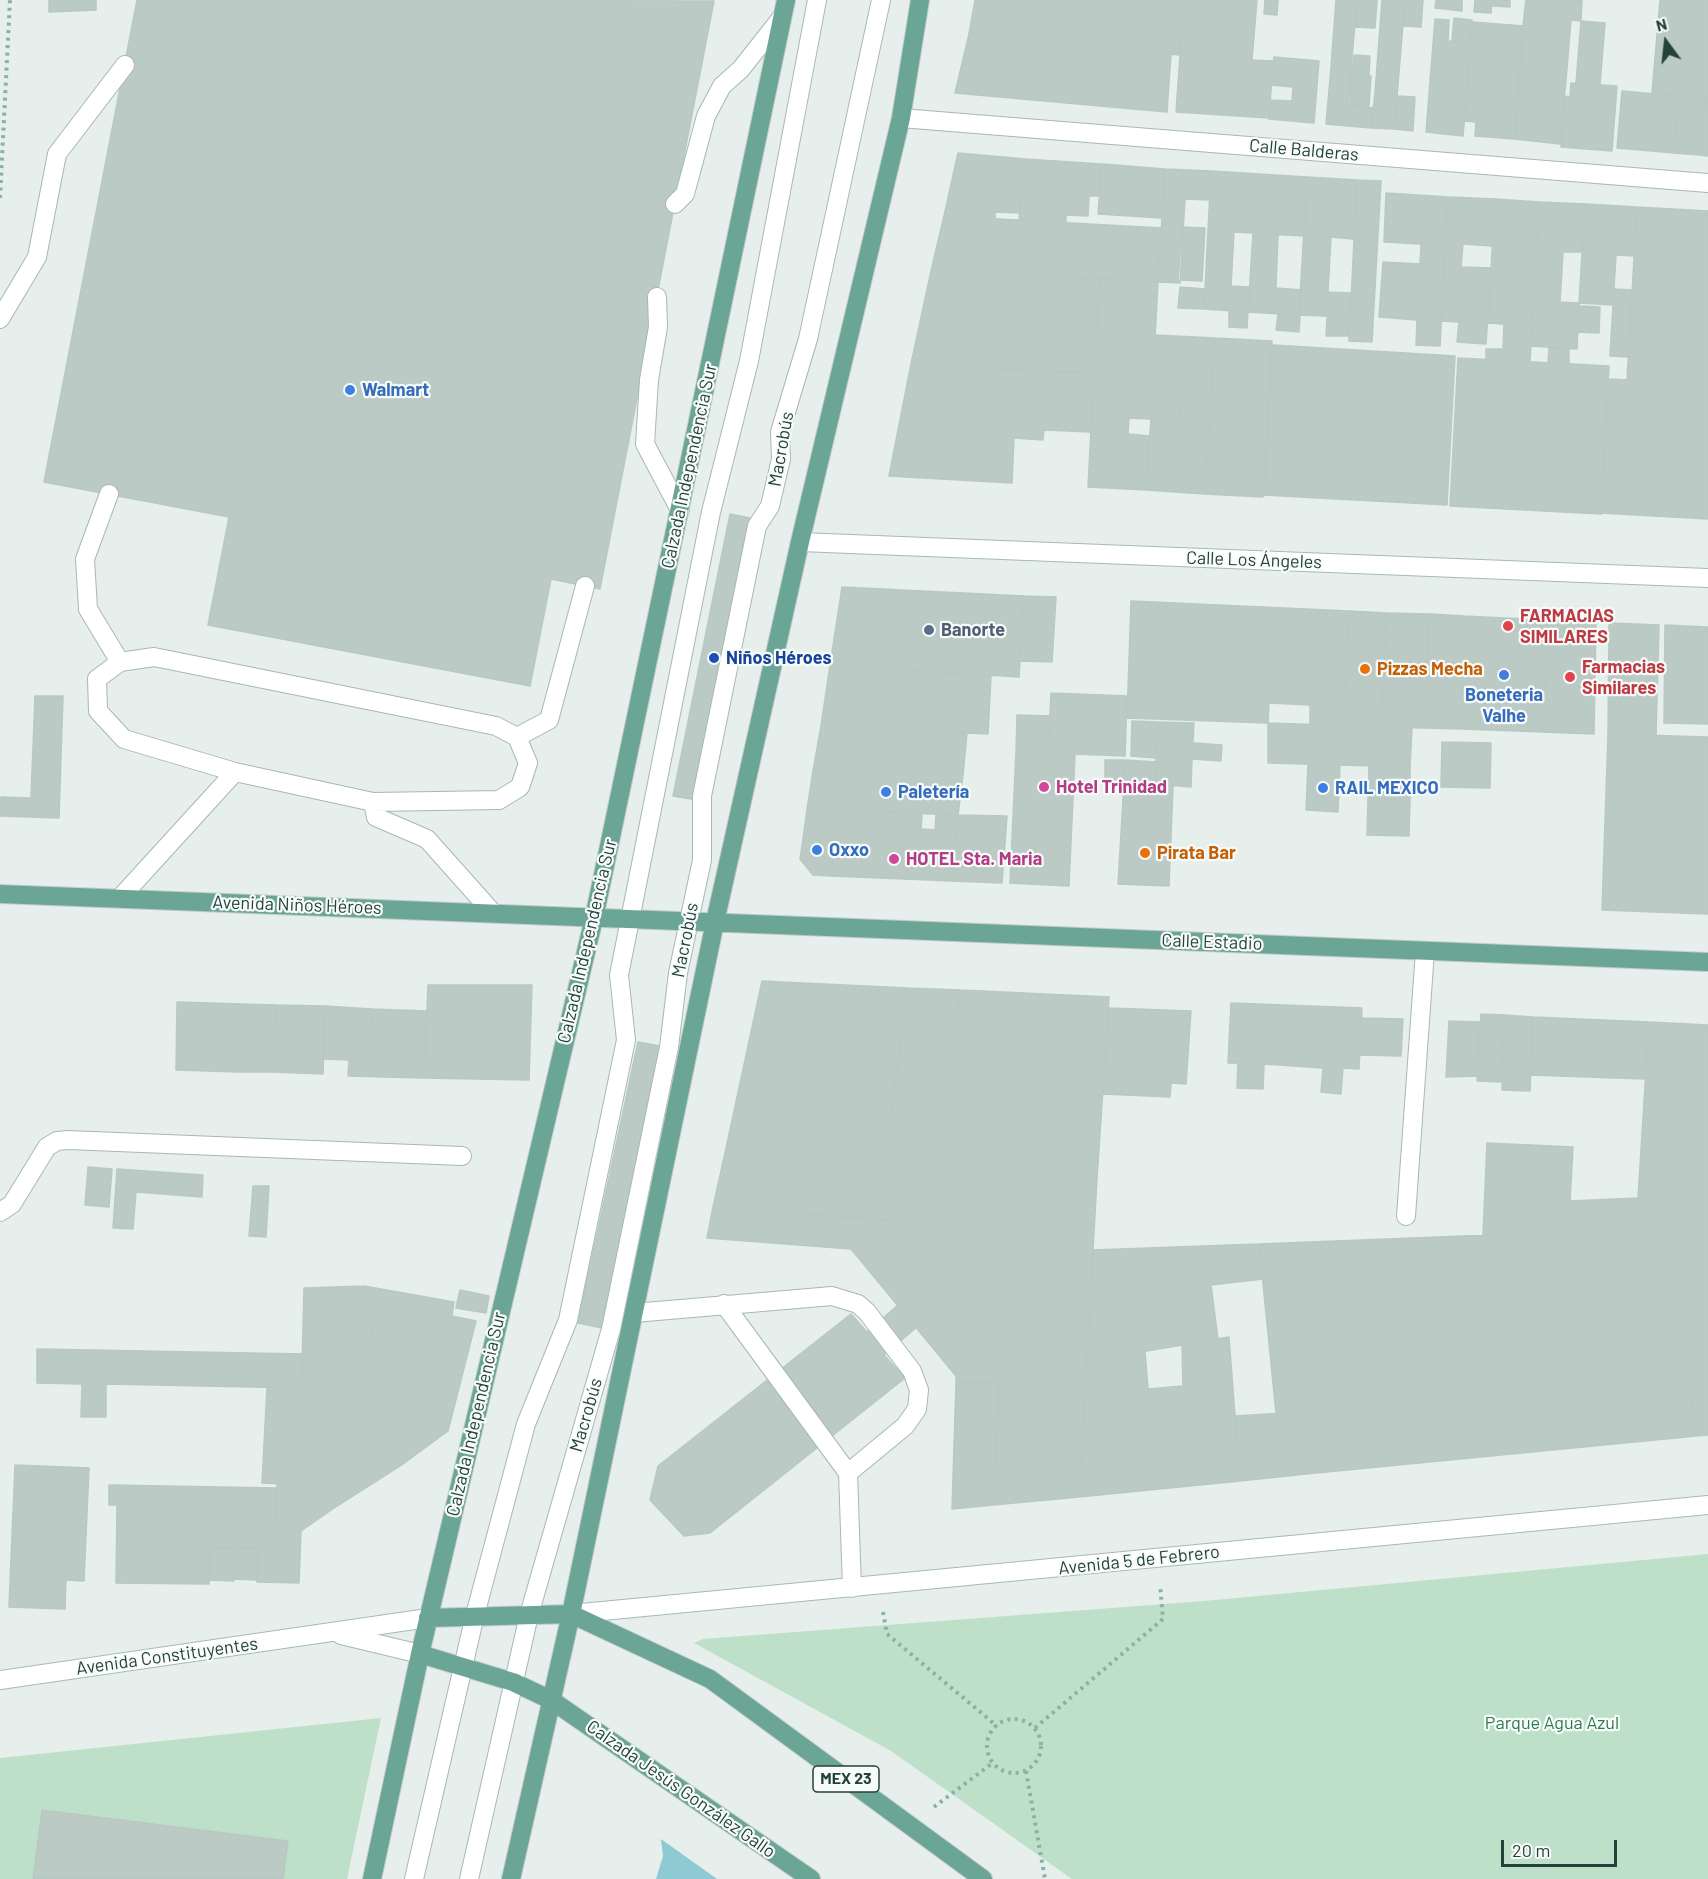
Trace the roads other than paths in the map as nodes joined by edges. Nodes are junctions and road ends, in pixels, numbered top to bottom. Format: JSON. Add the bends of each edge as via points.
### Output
{"nodes":[{"id":1,"x":816,"y":0,"type":"edge"},
{"id":2,"x":881,"y":0,"type":"edge"},
{"id":3,"x":920,"y":0,"type":"edge"},
{"id":4,"x":784,"y":8,"type":"edge"},
{"id":5,"x":125,"y":65,"type":"dead end"},
{"id":6,"x":901,"y":118,"type":"junction"},
{"id":7,"x":1708,"y":183,"type":"edge"},
{"id":8,"x":675,"y":204,"type":"dead end"},
{"id":9,"x":657,"y":297,"type":"dead end"},
{"id":10,"x":0,"y":319,"type":"edge"},
{"id":11,"x":109,"y":494,"type":"dead end"},
{"id":12,"x":680,"y":510,"type":"junction"},
{"id":13,"x":800,"y":542,"type":"junction"},
{"id":14,"x":1708,"y":578,"type":"edge"},
{"id":15,"x":585,"y":586,"type":"dead end"},
{"id":16,"x":120,"y":662,"type":"junction"},
{"id":17,"x":517,"y":737,"type":"junction"},
{"id":18,"x":235,"y":772,"type":"junction"},
{"id":19,"x":373,"y":802,"type":"junction"},
{"id":20,"x":0,"y":894,"type":"edge"},
{"id":21,"x":120,"y":898,"type":"junction"},
{"id":22,"x":493,"y":913,"type":"junction"},
{"id":23,"x":594,"y":918,"type":"junction"},
{"id":24,"x":631,"y":919,"type":"junction"},
{"id":25,"x":689,"y":921,"type":"junction"},
{"id":26,"x":715,"y":922,"type":"junction"},
{"id":27,"x":1425,"y":951,"type":"junction"},
{"id":28,"x":1708,"y":962,"type":"edge"},
{"id":29,"x":462,"y":1156,"type":"dead end"},
{"id":30,"x":0,"y":1212,"type":"edge"},
{"id":31,"x":1406,"y":1216,"type":"dead end"},
{"id":32,"x":724,"y":1304,"type":"junction"},
{"id":33,"x":634,"y":1313,"type":"junction"},
{"id":34,"x":848,"y":1473,"type":"junction"},
{"id":35,"x":1708,"y":1504,"type":"edge"},
{"id":36,"x":852,"y":1588,"type":"junction"},
{"id":37,"x":571,"y":1614,"type":"junction"},
{"id":38,"x":529,"y":1615,"type":"junction"},
{"id":39,"x":475,"y":1616,"type":"junction"},
{"id":40,"x":428,"y":1618,"type":"junction"},
{"id":41,"x":334,"y":1633,"type":"junction"},
{"id":42,"x":420,"y":1654,"type":"junction"},
{"id":43,"x":464,"y":1668,"type":"junction"},
{"id":44,"x":0,"y":1680,"type":"edge"},
{"id":45,"x":513,"y":1682,"type":"junction"},
{"id":46,"x":551,"y":1700,"type":"junction"},
{"id":47,"x":372,"y":1879,"type":"edge"},
{"id":48,"x":414,"y":1879,"type":"edge"},
{"id":49,"x":469,"y":1879,"type":"edge"},
{"id":50,"x":511,"y":1879,"type":"edge"},
{"id":51,"x":811,"y":1879,"type":"edge"},
{"id":52,"x":982,"y":1879,"type":"edge"}],
"edges":[{"from":1,"to":24,"type":"street","via":[[749,361],[711,512]]},
{"from":2,"to":25,"type":"street","name":"Macrobús","via":[[808,339],[780,432],[781,459],[770,506],[757,526],[702,796],[702,860]]},
{"from":3,"to":6,"type":"main road"},
{"from":4,"to":8,"type":"street","via":[[741,69],[722,86],[706,116],[685,194]]},
{"from":4,"to":12,"type":"main road","name":"Calzada Independencia Sur"},
{"from":5,"to":10,"type":"street","via":[[57,154],[37,257]]},
{"from":6,"to":7,"type":"street","name":"Calle Balderas"},
{"from":6,"to":13,"type":"main road"},
{"from":9,"to":12,"type":"street","via":[[658,327],[648,380],[645,444]]},
{"from":11,"to":16,"type":"street","via":[[85,559],[88,609]]},
{"from":12,"to":23,"type":"main road","name":"Calzada Independencia Sur"},
{"from":13,"to":14,"type":"street","name":"Calle Los Ángeles"},
{"from":13,"to":26,"type":"main road"},
{"from":15,"to":17,"type":"street","via":[[549,720]]},
{"from":16,"to":17,"type":"street","via":[[154,657],[496,726]]},
{"from":16,"to":18,"type":"street","via":[[97,679],[98,711],[124,739]]},
{"from":17,"to":19,"type":"street","via":[[528,763],[520,787],[499,800]]},
{"from":18,"to":19,"type":"street"},
{"from":18,"to":21,"type":"street"},
{"from":19,"to":22,"type":"street","via":[[376,817],[427,839]]},
{"from":20,"to":21,"type":"main road","name":"Avenida Niños Héroes"},
{"from":21,"to":22,"type":"main road","name":"Avenida Niños Héroes"},
{"from":22,"to":23,"type":"main road","name":"Avenida Niños Héroes"},
{"from":23,"to":24,"type":"main road","name":"Avenida Niños Héroes"},
{"from":23,"to":40,"type":"main road","name":"Calzada Independencia Sur"},
{"from":24,"to":25,"type":"main road","name":"Calle Estadio"},
{"from":24,"to":39,"type":"street","via":[[619,975],[626,1040],[568,1320],[526,1424]]},
{"from":25,"to":26,"type":"main road","name":"Calle Estadio"},
{"from":25,"to":38,"type":"street","name":"Macrobús","via":[[669,1047],[611,1329]]},
{"from":26,"to":27,"type":"main road","name":"Calle Estadio"},
{"from":26,"to":33,"type":"main road"},
{"from":27,"to":28,"type":"main road","name":"Calle Estadio"},
{"from":27,"to":31,"type":"street"},
{"from":29,"to":30,"type":"street","via":[[57,1141],[48,1147],[12,1204]]},
{"from":32,"to":33,"type":"street"},
{"from":32,"to":34,"type":"street"},
{"from":32,"to":34,"type":"street","via":[[846,1298],[867,1312],[912,1371],[919,1390],[917,1409],[905,1426]]},
{"from":33,"to":37,"type":"main road"},
{"from":34,"to":36,"type":"street"},
{"from":35,"to":36,"type":"street","name":"Avenida 5 de Febrero"},
{"from":36,"to":37,"type":"street","name":"Avenida 5 de Febrero"},
{"from":37,"to":38,"type":"main road","number":"MEX 23"},
{"from":37,"to":46,"type":"main road"},
{"from":37,"to":52,"type":"main road","number":"MEX 23","via":[[710,1679]]},
{"from":38,"to":39,"type":"main road","number":"MEX 23"},
{"from":38,"to":45,"type":"street","name":"Macrobús"},
{"from":39,"to":40,"type":"main road","number":"MEX 23"},
{"from":39,"to":43,"type":"street"},
{"from":40,"to":41,"type":"street","name":"Avenida Constituyentes"},
{"from":40,"to":42,"type":"main road","name":"Calzada Independencia Sur"},
{"from":41,"to":42,"type":"street","name":"Avenida Constituyentes"},
{"from":41,"to":44,"type":"street","name":"Avenida Constituyentes"},
{"from":42,"to":43,"type":"main road","name":"Calzada Jesús González Gallo"},
{"from":42,"to":47,"type":"main road","name":"Calzada Independencia Sur"},
{"from":43,"to":45,"type":"main road","name":"Calzada Jesús González Gallo"},
{"from":43,"to":48,"type":"street"},
{"from":45,"to":46,"type":"main road","name":"Calzada Jesús González Gallo"},
{"from":45,"to":49,"type":"street","name":"Macrobús"},
{"from":46,"to":50,"type":"main road"},
{"from":46,"to":51,"type":"main road","name":"Calzada Jesús González Gallo"}]}
